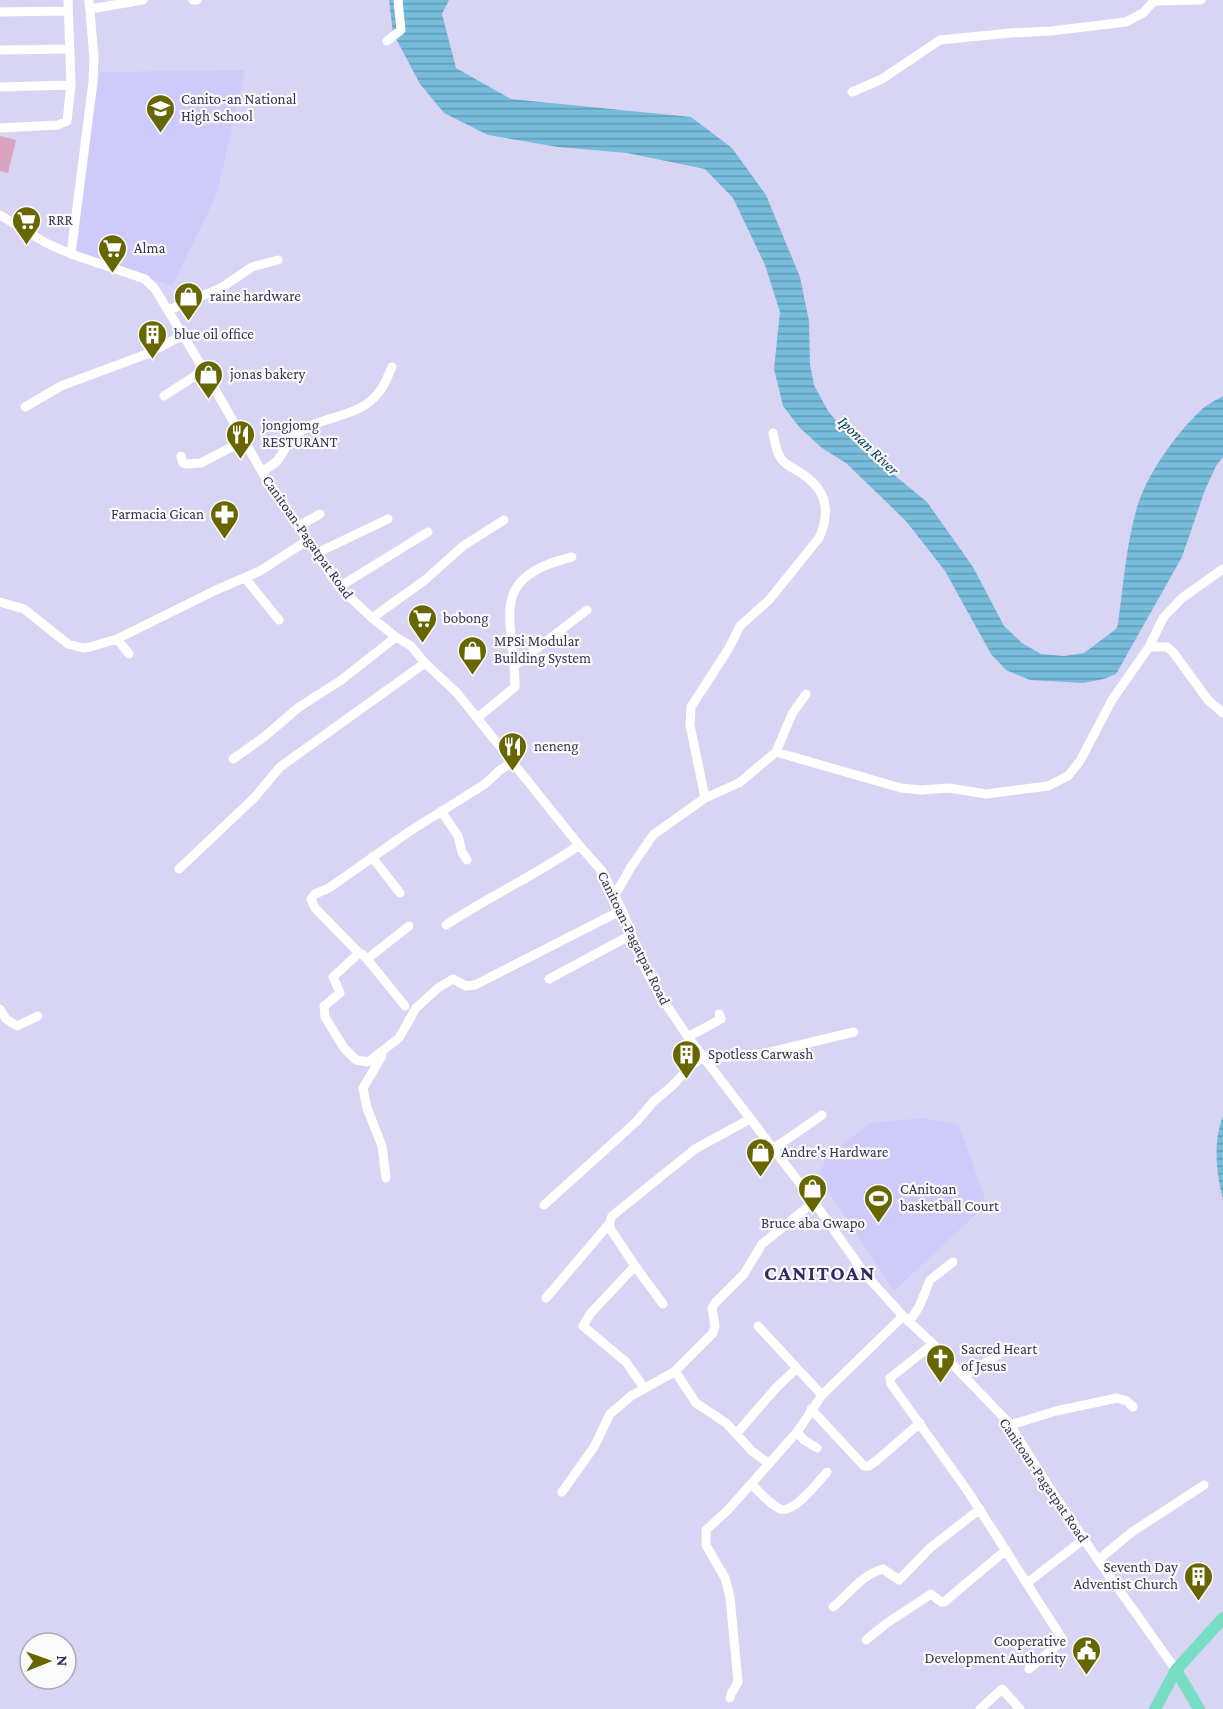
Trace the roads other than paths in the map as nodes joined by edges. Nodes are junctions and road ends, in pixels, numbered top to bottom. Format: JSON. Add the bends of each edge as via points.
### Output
{"nodes":[{"id":1,"x":68,"y":0,"type":"edge"},
{"id":2,"x":142,"y":0,"type":"edge"},
{"id":3,"x":398,"y":0,"type":"edge"},
{"id":4,"x":1201,"y":0,"type":"edge"},
{"id":5,"x":89,"y":5,"type":"edge"},
{"id":6,"x":68,"y":11,"type":"junction"},
{"id":7,"x":0,"y":12,"type":"edge"},
{"id":8,"x":387,"y":41,"type":"dead end"},
{"id":9,"x":0,"y":50,"type":"edge"},
{"id":10,"x":70,"y":50,"type":"junction"},
{"id":11,"x":71,"y":85,"type":"junction"},
{"id":12,"x":0,"y":87,"type":"edge"},
{"id":13,"x":852,"y":92,"type":"dead end"},
{"id":14,"x":0,"y":128,"type":"edge"},
{"id":15,"x":0,"y":215,"type":"edge"},
{"id":16,"x":71,"y":254,"type":"junction"},
{"id":17,"x":278,"y":260,"type":"dead end"},
{"id":18,"x":169,"y":310,"type":"junction"},
{"id":19,"x":183,"y":335,"type":"junction"},
{"id":20,"x":392,"y":367,"type":"dead end"},
{"id":21,"x":204,"y":369,"type":"junction"},
{"id":22,"x":164,"y":396,"type":"dead end"},
{"id":23,"x":25,"y":407,"type":"dead end"},
{"id":24,"x":773,"y":434,"type":"dead end"},
{"id":25,"x":245,"y":440,"type":"junction"},
{"id":26,"x":181,"y":456,"type":"dead end"},
{"id":27,"x":262,"y":472,"type":"junction"},
{"id":28,"x":320,"y":514,"type":"dead end"},
{"id":29,"x":388,"y":519,"type":"dead end"},
{"id":30,"x":504,"y":520,"type":"dead end"},
{"id":31,"x":299,"y":526,"type":"junction"},
{"id":32,"x":428,"y":532,"type":"dead end"},
{"id":33,"x":308,"y":540,"type":"junction"},
{"id":34,"x":317,"y":553,"type":"junction"},
{"id":35,"x":573,"y":557,"type":"dead end"},
{"id":36,"x":1223,"y":569,"type":"edge"},
{"id":37,"x":245,"y":578,"type":"junction"},
{"id":38,"x":339,"y":587,"type":"junction"},
{"id":39,"x":0,"y":602,"type":"edge"},
{"id":40,"x":587,"y":610,"type":"dead end"},
{"id":41,"x":372,"y":618,"type":"junction"},
{"id":42,"x":279,"y":620,"type":"dead end"},
{"id":43,"x":396,"y":638,"type":"junction"},
{"id":44,"x":117,"y":639,"type":"junction"},
{"id":45,"x":1149,"y":647,"type":"junction"},
{"id":46,"x":129,"y":654,"type":"dead end"},
{"id":47,"x":425,"y":663,"type":"junction"},
{"id":48,"x":514,"y":666,"type":"junction"},
{"id":49,"x":806,"y":694,"type":"dead end"},
{"id":50,"x":1223,"y":713,"type":"edge"},
{"id":51,"x":477,"y":718,"type":"junction"},
{"id":52,"x":776,"y":752,"type":"junction"},
{"id":53,"x":233,"y":759,"type":"dead end"},
{"id":54,"x":513,"y":762,"type":"junction"},
{"id":55,"x":705,"y":798,"type":"junction"},
{"id":56,"x":441,"y":811,"type":"junction"},
{"id":57,"x":579,"y":845,"type":"junction"},
{"id":58,"x":372,"y":857,"type":"junction"},
{"id":59,"x":467,"y":860,"type":"dead end"},
{"id":60,"x":179,"y":869,"type":"dead end"},
{"id":61,"x":400,"y":893,"type":"dead end"},
{"id":62,"x":615,"y":895,"type":"junction"},
{"id":63,"x":622,"y":910,"type":"junction"},
{"id":64,"x":446,"y":925,"type":"dead end"},
{"id":65,"x":409,"y":926,"type":"dead end"},
{"id":66,"x":631,"y":935,"type":"junction"},
{"id":67,"x":364,"y":956,"type":"junction"},
{"id":68,"x":549,"y":979,"type":"dead end"},
{"id":69,"x":405,"y":1006,"type":"dead end"},
{"id":70,"x":0,"y":1009,"type":"edge"},
{"id":71,"x":719,"y":1014,"type":"dead end"},
{"id":72,"x":38,"y":1016,"type":"dead end"},
{"id":73,"x":854,"y":1032,"type":"dead end"},
{"id":74,"x":688,"y":1037,"type":"junction"},
{"id":75,"x":384,"y":1051,"type":"junction"},
{"id":76,"x":703,"y":1058,"type":"junction"},
{"id":77,"x":822,"y":1115,"type":"dead end"},
{"id":78,"x":750,"y":1119,"type":"junction"},
{"id":79,"x":773,"y":1149,"type":"junction"},
{"id":80,"x":386,"y":1178,"type":"dead end"},
{"id":81,"x":814,"y":1202,"type":"junction"},
{"id":82,"x":544,"y":1205,"type":"dead end"},
{"id":83,"x":609,"y":1224,"type":"junction"},
{"id":84,"x":953,"y":1262,"type":"dead end"},
{"id":85,"x":635,"y":1266,"type":"junction"},
{"id":86,"x":546,"y":1298,"type":"dead end"},
{"id":87,"x":663,"y":1304,"type":"dead end"},
{"id":88,"x":906,"y":1319,"type":"junction"},
{"id":89,"x":758,"y":1326,"type":"dead end"},
{"id":90,"x":933,"y":1344,"type":"junction"},
{"id":91,"x":1004,"y":1351,"type":"dead end"},
{"id":92,"x":797,"y":1368,"type":"junction"},
{"id":93,"x":675,"y":1371,"type":"junction"},
{"id":94,"x":965,"y":1376,"type":"junction"},
{"id":95,"x":644,"y":1388,"type":"junction"},
{"id":96,"x":822,"y":1395,"type":"junction"},
{"id":97,"x":1133,"y":1407,"type":"dead end"},
{"id":98,"x":811,"y":1409,"type":"junction"},
{"id":99,"x":920,"y":1423,"type":"junction"},
{"id":100,"x":1010,"y":1425,"type":"junction"},
{"id":101,"x":796,"y":1432,"type":"junction"},
{"id":102,"x":736,"y":1434,"type":"junction"},
{"id":103,"x":817,"y":1448,"type":"dead end"},
{"id":104,"x":769,"y":1464,"type":"junction"},
{"id":105,"x":827,"y":1472,"type":"dead end"},
{"id":106,"x":752,"y":1484,"type":"junction"},
{"id":107,"x":1204,"y":1485,"type":"dead end"},
{"id":108,"x":562,"y":1492,"type":"dead end"},
{"id":109,"x":980,"y":1509,"type":"junction"},
{"id":110,"x":1084,"y":1539,"type":"junction"},
{"id":111,"x":1006,"y":1550,"type":"junction"},
{"id":112,"x":1098,"y":1560,"type":"junction"},
{"id":113,"x":1027,"y":1583,"type":"junction"},
{"id":114,"x":833,"y":1607,"type":"dead end"},
{"id":115,"x":1223,"y":1618,"type":"edge"},
{"id":116,"x":866,"y":1640,"type":"dead end"},
{"id":117,"x":1029,"y":1669,"type":"dead end"},
{"id":118,"x":1178,"y":1673,"type":"junction"},
{"id":119,"x":730,"y":1698,"type":"dead end"},
{"id":120,"x":980,"y":1709,"type":"edge"},
{"id":121,"x":1020,"y":1709,"type":"edge"},
{"id":122,"x":1155,"y":1709,"type":"edge"},
{"id":123,"x":1199,"y":1709,"type":"edge"}],
"edges":[{"from":1,"to":6,"type":"street"},
{"from":2,"to":5,"type":"street"},
{"from":3,"to":8,"type":"street","via":[[401,30]]},
{"from":4,"to":13,"type":"street","via":[[1152,2],[1143,13],[1126,22],[940,40],[882,79]]},
{"from":5,"to":16,"type":"street","via":[[93,82]]},
{"from":6,"to":7,"type":"street"},
{"from":6,"to":10,"type":"street"},
{"from":9,"to":10,"type":"street"},
{"from":10,"to":11,"type":"street"},
{"from":11,"to":12,"type":"street"},
{"from":11,"to":14,"type":"street","via":[[65,123]]},
{"from":15,"to":16,"type":"street","name":"Canitoan-Pagatpat Road"},
{"from":16,"to":18,"type":"street","name":"Canitoan-Pagatpat Road","via":[[145,279]]},
{"from":17,"to":18,"type":"street","via":[[252,267],[221,288]]},
{"from":18,"to":19,"type":"street","name":"Canitoan-Pagatpat Road"},
{"from":19,"to":21,"type":"street","name":"Canitoan-Pagatpat Road"},
{"from":19,"to":23,"type":"street","via":[[147,354],[62,386]]},
{"from":20,"to":27,"type":"street","via":[[379,392],[368,403],[318,422],[293,437],[276,462]]},
{"from":21,"to":22,"type":"street"},
{"from":21,"to":25,"type":"street","name":"Canitoan-Pagatpat Road"},
{"from":24,"to":55,"type":"street","via":[[782,460],[821,492],[826,507],[824,526],[819,538],[769,600],[740,626],[691,708],[690,725]]},
{"from":25,"to":26,"type":"street","via":[[193,465],[183,462]]},
{"from":25,"to":27,"type":"street","name":"Canitoan-Pagatpat Road"},
{"from":27,"to":31,"type":"street","name":"Canitoan-Pagatpat Road"},
{"from":28,"to":31,"type":"street"},
{"from":29,"to":34,"type":"street"},
{"from":30,"to":41,"type":"street","via":[[463,546],[425,580]]},
{"from":31,"to":33,"type":"street","name":"Canitoan-Pagatpat Road"},
{"from":32,"to":38,"type":"street"},
{"from":33,"to":34,"type":"street","name":"Canitoan-Pagatpat Road"},
{"from":33,"to":37,"type":"street"},
{"from":34,"to":38,"type":"street","name":"Canitoan-Pagatpat Road"},
{"from":35,"to":48,"type":"street","via":[[537,568],[514,591],[509,609]]},
{"from":36,"to":45,"type":"street","via":[[1171,609]]},
{"from":37,"to":42,"type":"street"},
{"from":37,"to":44,"type":"street"},
{"from":38,"to":41,"type":"street","name":"Canitoan-Pagatpat Road"},
{"from":39,"to":44,"type":"street","via":[[24,609],[68,644],[83,648]]},
{"from":40,"to":48,"type":"street"},
{"from":41,"to":43,"type":"street","name":"Canitoan-Pagatpat Road"},
{"from":43,"to":47,"type":"street","name":"Canitoan-Pagatpat Road","via":[[411,646]]},
{"from":43,"to":53,"type":"street"},
{"from":44,"to":46,"type":"street"},
{"from":45,"to":50,"type":"street","via":[[1173,652],[1208,700]]},
{"from":45,"to":52,"type":"street","via":[[1112,700],[1080,761],[1068,776],[1048,786],[986,794],[949,788],[910,789]]},
{"from":47,"to":51,"type":"street","name":"Canitoan-Pagatpat Road"},
{"from":47,"to":60,"type":"street","via":[[280,767],[254,798]]},
{"from":48,"to":51,"type":"street","via":[[515,687]]},
{"from":49,"to":52,"type":"street","via":[[792,714]]},
{"from":51,"to":54,"type":"street","name":"Canitoan-Pagatpat Road"},
{"from":52,"to":55,"type":"street","via":[[733,787]]},
{"from":54,"to":56,"type":"street"},
{"from":54,"to":57,"type":"street","name":"Canitoan-Pagatpat Road"},
{"from":55,"to":62,"type":"street","via":[[653,835]]},
{"from":56,"to":58,"type":"street"},
{"from":56,"to":59,"type":"street","via":[[458,836]]},
{"from":57,"to":62,"type":"street","name":"Canitoan-Pagatpat Road","via":[[602,871]]},
{"from":57,"to":64,"type":"street"},
{"from":58,"to":61,"type":"street"},
{"from":58,"to":67,"type":"street","via":[[311,899],[315,908]]},
{"from":62,"to":63,"type":"street","name":"Canitoan-Pagatpat Road"},
{"from":63,"to":66,"type":"street","name":"Canitoan-Pagatpat Road"},
{"from":63,"to":75,"type":"street","via":[[482,982],[470,986],[453,979],[416,1008],[399,1038]]},
{"from":65,"to":67,"type":"street"},
{"from":66,"to":68,"type":"street"},
{"from":66,"to":74,"type":"street","name":"Canitoan-Pagatpat Road","via":[[658,994]]},
{"from":67,"to":69,"type":"street"},
{"from":67,"to":75,"type":"street","via":[[333,976],[340,994],[324,1006],[324,1013],[344,1048],[356,1060],[369,1062]]},
{"from":70,"to":72,"type":"street","via":[[17,1026]]},
{"from":71,"to":74,"type":"street","via":[[721,1019]]},
{"from":73,"to":76,"type":"street","via":[[766,1053]]},
{"from":74,"to":76,"type":"street","name":"Canitoan-Pagatpat Road"},
{"from":75,"to":80,"type":"street","via":[[363,1088],[382,1146]]},
{"from":76,"to":78,"type":"street","name":"Canitoan-Pagatpat Road"},
{"from":76,"to":82,"type":"street"},
{"from":77,"to":79,"type":"street"},
{"from":78,"to":79,"type":"street","name":"Canitoan-Pagatpat Road"},
{"from":78,"to":83,"type":"street","via":[[695,1149],[618,1210]]},
{"from":79,"to":81,"type":"street","name":"Canitoan-Pagatpat Road"},
{"from":81,"to":88,"type":"street","name":"Canitoan-Pagatpat Road","via":[[865,1274]]},
{"from":81,"to":93,"type":"street","via":[[762,1244],[744,1274],[713,1305],[713,1333]]},
{"from":83,"to":85,"type":"street"},
{"from":83,"to":86,"type":"street"},
{"from":84,"to":88,"type":"street","via":[[930,1280],[919,1307]]},
{"from":85,"to":87,"type":"street"},
{"from":85,"to":95,"type":"street","via":[[583,1326],[626,1362]]},
{"from":88,"to":90,"type":"street","name":"Canitoan-Pagatpat Road"},
{"from":88,"to":96,"type":"street"},
{"from":89,"to":92,"type":"street"},
{"from":90,"to":94,"type":"street","name":"Canitoan-Pagatpat Road"},
{"from":90,"to":99,"type":"street","via":[[890,1378]]},
{"from":91,"to":94,"type":"street"},
{"from":92,"to":96,"type":"street"},
{"from":92,"to":102,"type":"street"},
{"from":93,"to":95,"type":"street"},
{"from":93,"to":102,"type":"street","via":[[696,1403]]},
{"from":94,"to":100,"type":"street","name":"Canitoan-Pagatpat Road"},
{"from":95,"to":108,"type":"street","via":[[610,1414],[594,1447]]},
{"from":96,"to":98,"type":"street"},
{"from":97,"to":100,"type":"street","via":[[1117,1398]]},
{"from":98,"to":99,"type":"street","via":[[864,1466],[876,1461]]},
{"from":98,"to":101,"type":"street"},
{"from":99,"to":109,"type":"street"},
{"from":100,"to":110,"type":"street","name":"Canitoan-Pagatpat Road"},
{"from":101,"to":103,"type":"street"},
{"from":101,"to":104,"type":"street"},
{"from":102,"to":104,"type":"street"},
{"from":104,"to":106,"type":"street"},
{"from":105,"to":106,"type":"street","via":[[787,1510],[773,1504]]},
{"from":106,"to":119,"type":"street","via":[[705,1533],[706,1545],[725,1578],[730,1597],[738,1682]]},
{"from":107,"to":112,"type":"street","via":[[1132,1532]]},
{"from":109,"to":111,"type":"street"},
{"from":109,"to":114,"type":"street","via":[[930,1548],[899,1580],[883,1569],[875,1571]]},
{"from":110,"to":112,"type":"street","name":"Canitoan-Pagatpat Road"},
{"from":110,"to":113,"type":"street"},
{"from":111,"to":113,"type":"street"},
{"from":111,"to":116,"type":"street","via":[[944,1602],[931,1594]]},
{"from":112,"to":118,"type":"street","name":"Canitoan-Pagatpat Road"},
{"from":113,"to":117,"type":"street","via":[[1063,1640]]},
{"from":115,"to":118,"type":"main road"},
{"from":118,"to":122,"type":"main road"},
{"from":118,"to":123,"type":"main road"},
{"from":120,"to":121,"type":"street","via":[[1002,1689]]}]}
